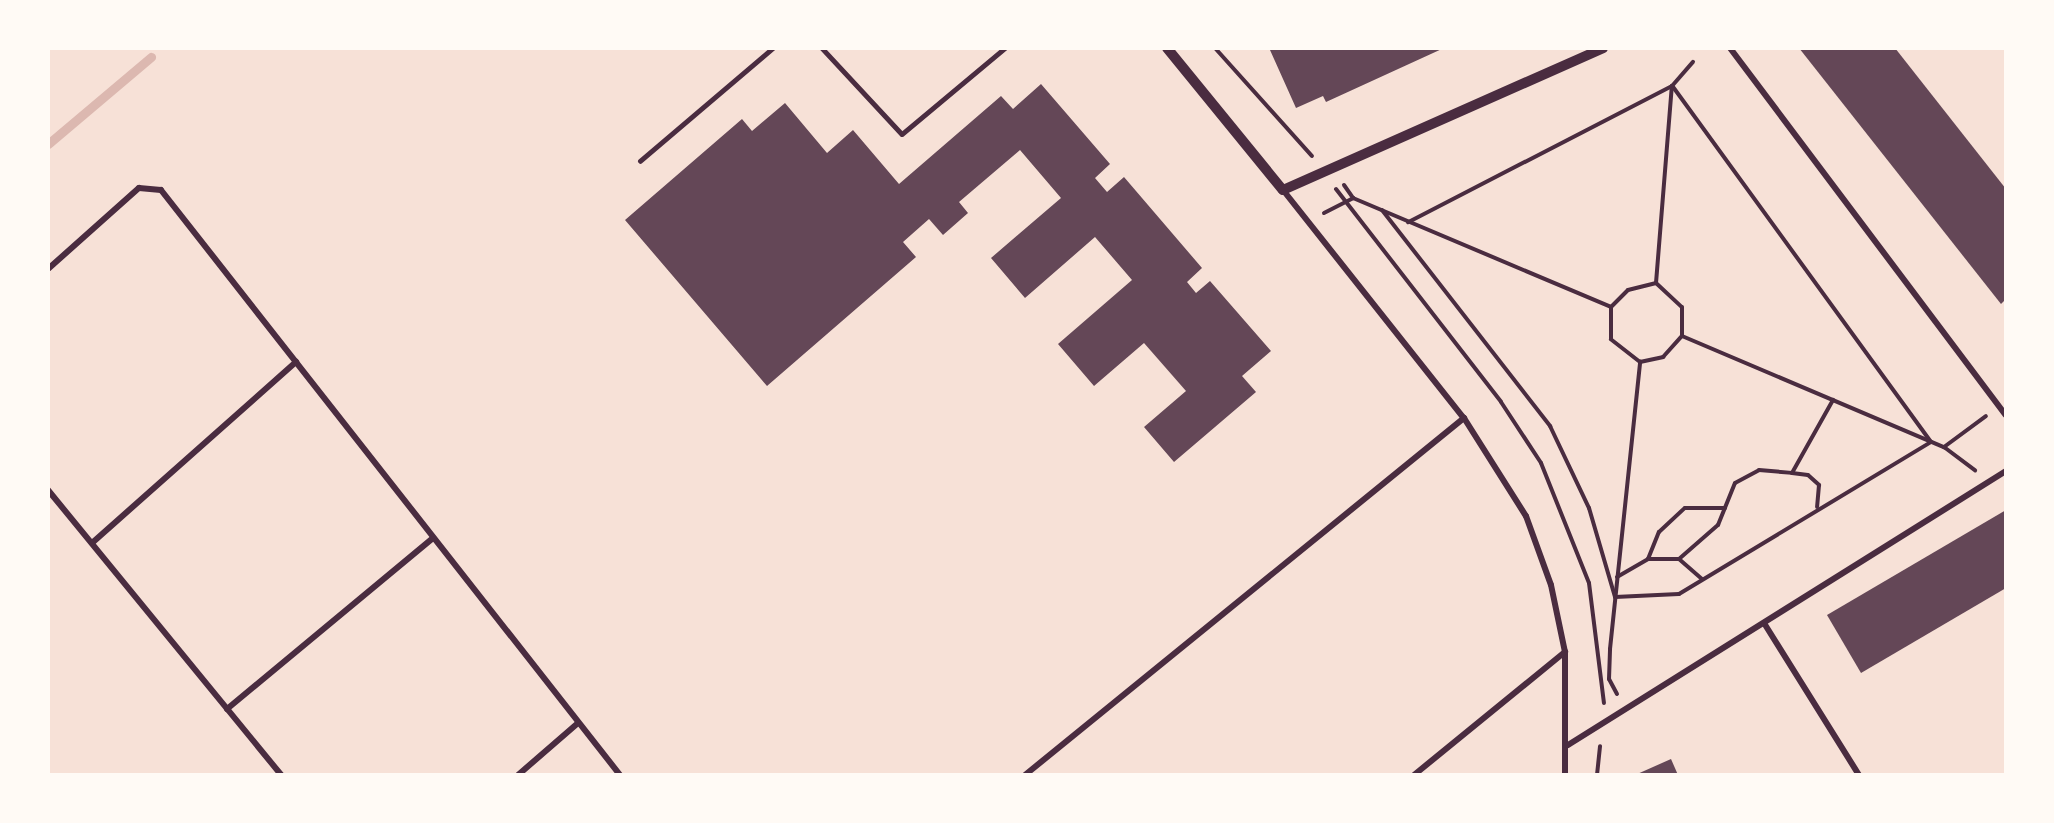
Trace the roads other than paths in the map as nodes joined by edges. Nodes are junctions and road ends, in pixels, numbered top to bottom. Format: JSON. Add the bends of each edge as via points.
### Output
{"nodes":[{"id":1,"x":773,"y":48,"type":"edge"},
{"id":2,"x":822,"y":48,"type":"edge"},
{"id":3,"x":1005,"y":48,"type":"edge"},
{"id":4,"x":1167,"y":48,"type":"edge"},
{"id":5,"x":1603,"y":48,"type":"edge"},
{"id":6,"x":1730,"y":48,"type":"edge"},
{"id":7,"x":640,"y":161,"type":"dead end"},
{"id":8,"x":1282,"y":190,"type":"junction"},
{"id":9,"x":48,"y":269,"type":"edge"},
{"id":10,"x":296,"y":362,"type":"junction"},
{"id":11,"x":2006,"y":415,"type":"edge"},
{"id":12,"x":1464,"y":418,"type":"junction"},
{"id":13,"x":2006,"y":471,"type":"edge"},
{"id":14,"x":48,"y":490,"type":"edge"},
{"id":15,"x":432,"y":539,"type":"junction"},
{"id":16,"x":92,"y":543,"type":"junction"},
{"id":17,"x":1764,"y":623,"type":"junction"},
{"id":18,"x":1565,"y":652,"type":"junction"},
{"id":19,"x":227,"y":709,"type":"junction"},
{"id":20,"x":578,"y":723,"type":"junction"},
{"id":21,"x":1568,"y":745,"type":"junction"},
{"id":22,"x":280,"y":775,"type":"edge"},
{"id":23,"x":518,"y":775,"type":"edge"},
{"id":24,"x":620,"y":775,"type":"edge"},
{"id":25,"x":1025,"y":775,"type":"edge"},
{"id":26,"x":1414,"y":775,"type":"edge"},
{"id":27,"x":1565,"y":775,"type":"edge"},
{"id":28,"x":1859,"y":775,"type":"edge"}],
"edges":[{"from":1,"to":7,"type":"lane"},
{"from":2,"to":3,"type":"lane","via":[[902,134]]},
{"from":4,"to":8,"type":"street"},
{"from":5,"to":8,"type":"street"},
{"from":6,"to":11,"type":"street"},
{"from":8,"to":12,"type":"street"},
{"from":9,"to":10,"type":"street","via":[[139,188],[161,190]]},
{"from":10,"to":15,"type":"street"},
{"from":10,"to":16,"type":"street"},
{"from":12,"to":18,"type":"street","via":[[1526,516],[1551,585]]},
{"from":12,"to":25,"type":"street"},
{"from":13,"to":17,"type":"street"},
{"from":14,"to":16,"type":"street"},
{"from":15,"to":19,"type":"street"},
{"from":15,"to":20,"type":"street"},
{"from":16,"to":19,"type":"street"},
{"from":17,"to":21,"type":"street"},
{"from":17,"to":28,"type":"street"},
{"from":18,"to":21,"type":"street"},
{"from":18,"to":26,"type":"street"},
{"from":19,"to":22,"type":"street"},
{"from":20,"to":23,"type":"street"},
{"from":20,"to":24,"type":"street"},
{"from":21,"to":27,"type":"street"}]}
